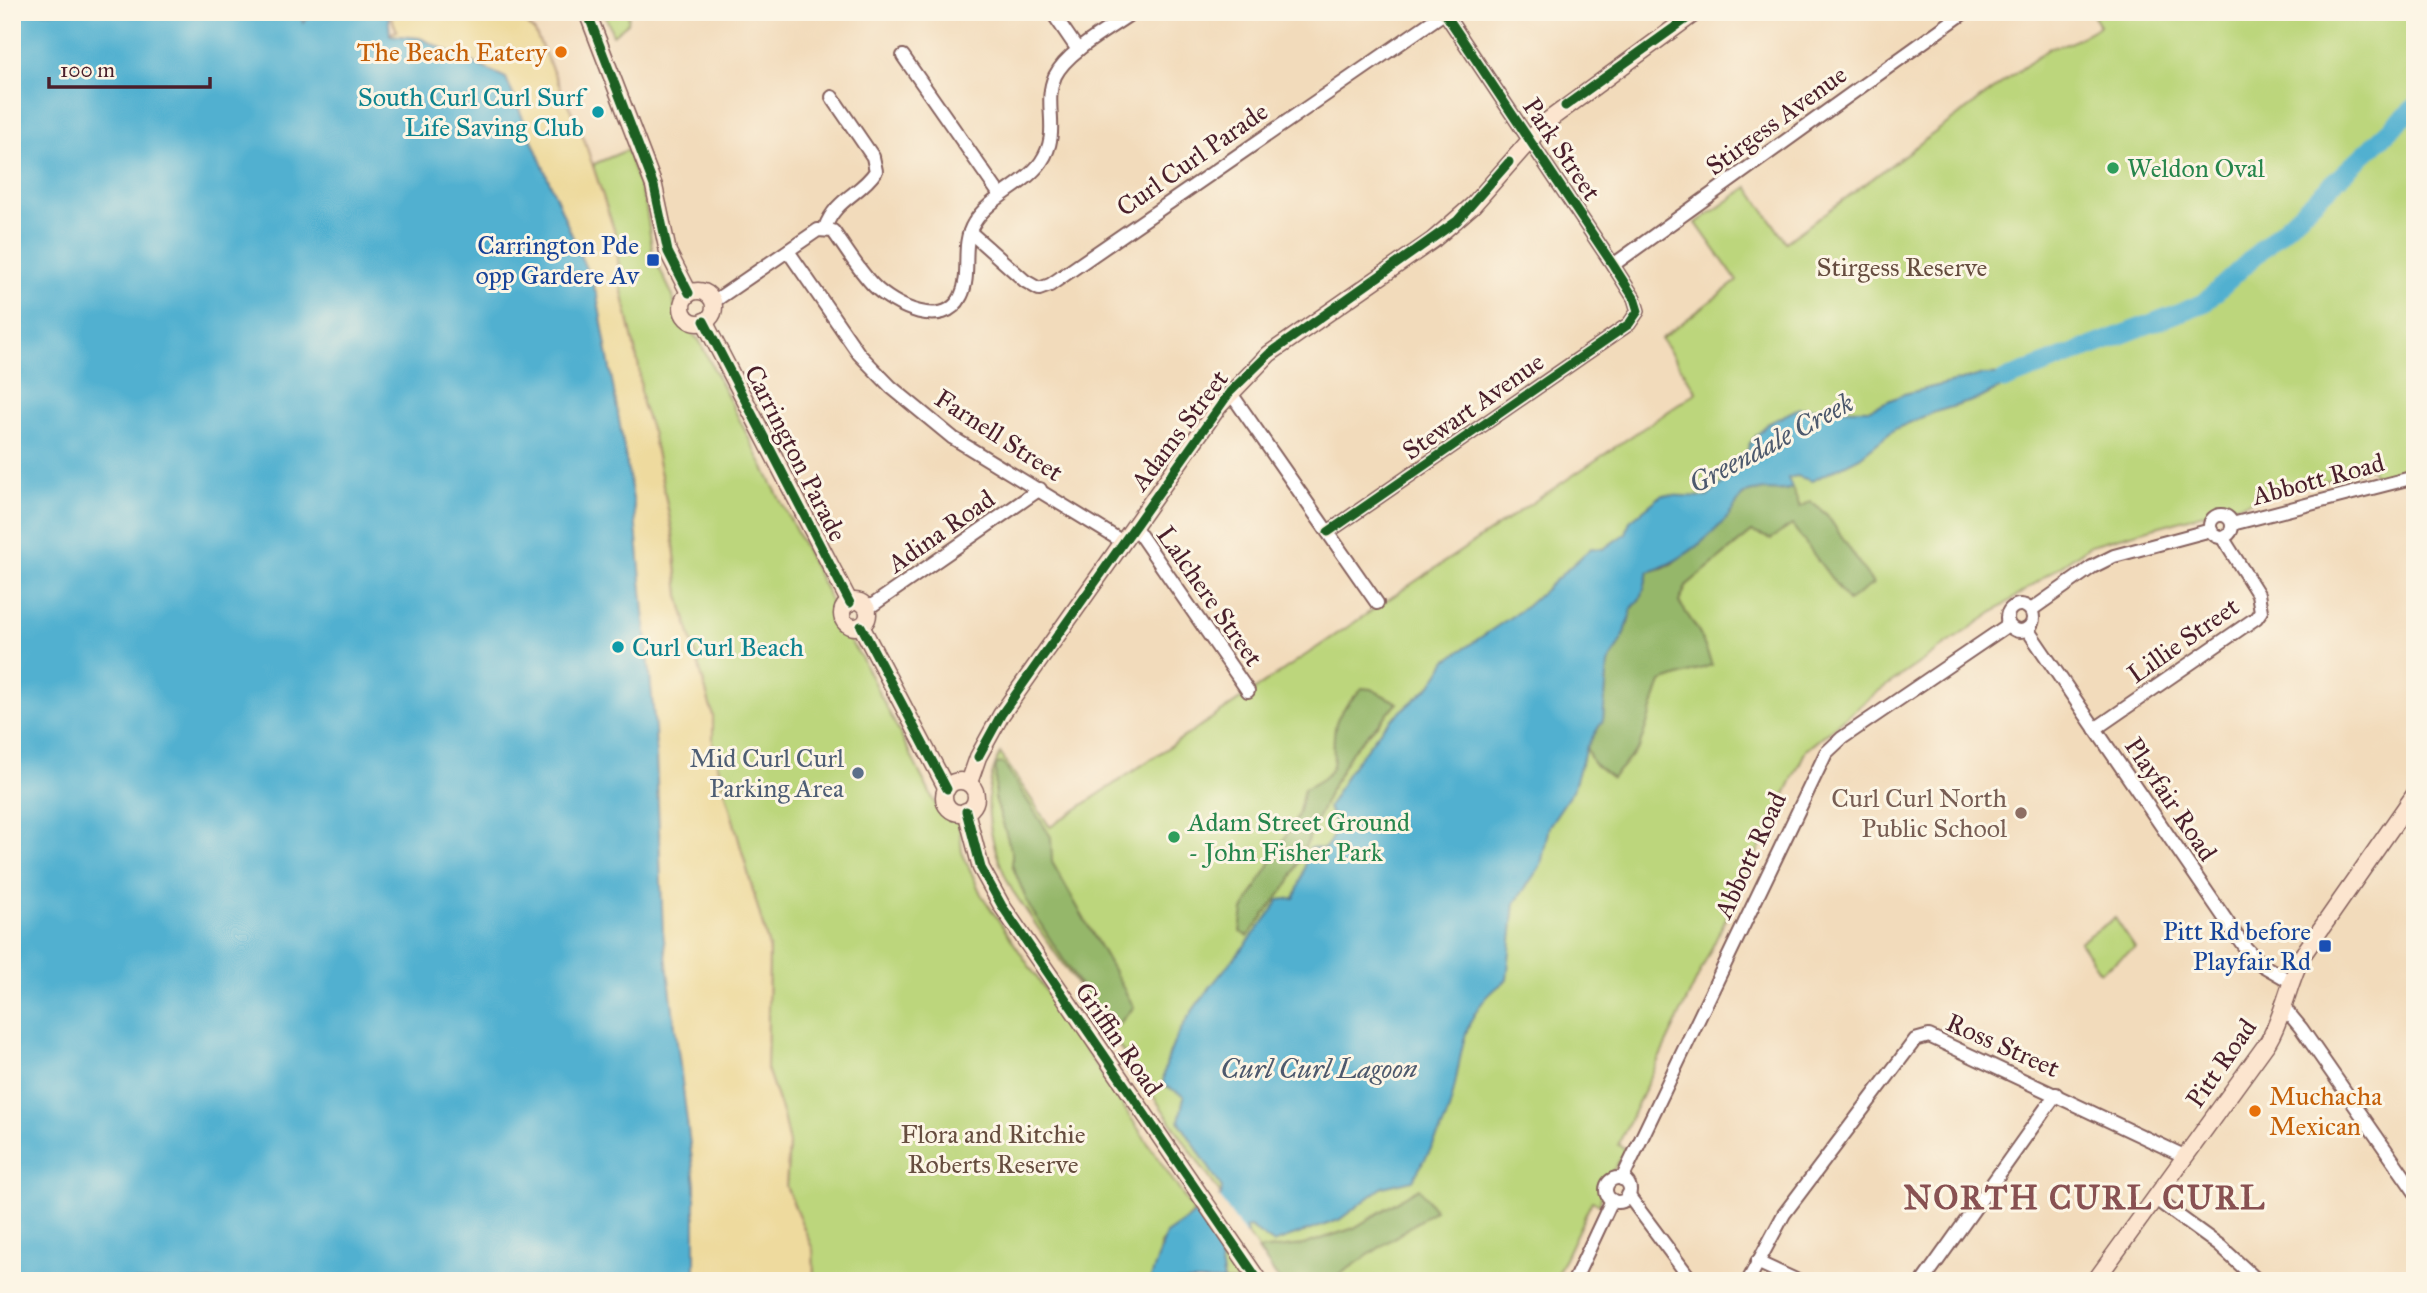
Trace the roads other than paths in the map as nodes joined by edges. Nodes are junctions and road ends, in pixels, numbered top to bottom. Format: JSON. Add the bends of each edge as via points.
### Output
{"nodes":[{"id":1,"x":587,"y":12,"type":"edge"},
{"id":2,"x":1052,"y":12,"type":"edge"},
{"id":3,"x":1133,"y":12,"type":"edge"},
{"id":4,"x":1696,"y":12,"type":"edge"},
{"id":5,"x":1965,"y":12,"type":"edge"},
{"id":6,"x":1444,"y":13,"type":"edge"},
{"id":7,"x":1077,"y":50,"type":"junction"},
{"id":8,"x":903,"y":57,"type":"dead end"},
{"id":9,"x":832,"y":97,"type":"dead end"},
{"id":10,"x":1530,"y":138,"type":"junction"},
{"id":11,"x":1000,"y":195,"type":"junction"},
{"id":12,"x":825,"y":228,"type":"junction"},
{"id":13,"x":970,"y":232,"type":"junction"},
{"id":14,"x":788,"y":251,"type":"junction"},
{"id":15,"x":1613,"y":265,"type":"junction"},
{"id":16,"x":689,"y":293,"type":"junction"},
{"id":17,"x":713,"y":302,"type":"junction"},
{"id":18,"x":1638,"y":312,"type":"joint"},
{"id":19,"x":704,"y":321,"type":"junction"},
{"id":20,"x":1230,"y":392,"type":"junction"},
{"id":21,"x":2415,"y":477,"type":"edge"},
{"id":22,"x":1040,"y":489,"type":"junction"},
{"id":23,"x":2232,"y":524,"type":"junction"},
{"id":24,"x":1134,"y":526,"type":"junction"},
{"id":25,"x":1328,"y":532,"type":"junction"},
{"id":26,"x":2217,"y":533,"type":"junction"},
{"id":27,"x":1123,"y":541,"type":"junction"},
{"id":28,"x":850,"y":603,"type":"junction"},
{"id":29,"x":1377,"y":603,"type":"dead end"},
{"id":30,"x":867,"y":608,"type":"junction"},
{"id":31,"x":2031,"y":610,"type":"junction"},
{"id":32,"x":2008,"y":625,"type":"junction"},
{"id":33,"x":861,"y":626,"type":"junction"},
{"id":34,"x":2027,"y":629,"type":"junction"},
{"id":35,"x":1248,"y":691,"type":"dead end"},
{"id":36,"x":2095,"y":729,"type":"junction"},
{"id":37,"x":969,"y":783,"type":"junction"},
{"id":38,"x":947,"y":789,"type":"junction"},
{"id":39,"x":2415,"y":795,"type":"edge"},
{"id":40,"x":966,"y":811,"type":"junction"},
{"id":41,"x":2290,"y":981,"type":"junction"},
{"id":42,"x":2282,"y":1005,"type":"junction"},
{"id":43,"x":2056,"y":1094,"type":"junction"},
{"id":44,"x":2184,"y":1156,"type":"junction"},
{"id":45,"x":1622,"y":1179,"type":"junction"},
{"id":46,"x":2415,"y":1192,"type":"edge"},
{"id":47,"x":1628,"y":1195,"type":"junction"},
{"id":48,"x":2154,"y":1198,"type":"junction"},
{"id":49,"x":1612,"y":1200,"type":"junction"},
{"id":50,"x":1757,"y":1262,"type":"junction"},
{"id":51,"x":1259,"y":1281,"type":"edge"},
{"id":52,"x":1574,"y":1281,"type":"edge"},
{"id":53,"x":1692,"y":1281,"type":"edge"},
{"id":54,"x":1748,"y":1281,"type":"edge"},
{"id":55,"x":1798,"y":1281,"type":"edge"},
{"id":56,"x":1923,"y":1281,"type":"edge"},
{"id":57,"x":2095,"y":1281,"type":"edge"},
{"id":58,"x":2258,"y":1281,"type":"edge"}],
"edges":[{"from":1,"to":16,"type":"main road","via":[[654,186],[668,252]]},
{"from":2,"to":7,"type":"street"},
{"from":3,"to":7,"type":"street"},
{"from":4,"to":10,"type":"main road","name":"Adams Street","via":[[1565,106]]},
{"from":5,"to":15,"type":"street","name":"Stirgess Avenue"},
{"from":6,"to":10,"type":"street","name":"Park Street"},
{"from":6,"to":13,"type":"street","name":"Curl Curl Parade","via":[[1050,285],[1039,289],[1025,281]]},
{"from":7,"to":11,"type":"street","via":[[1055,75],[1053,140],[1040,164]]},
{"from":8,"to":11,"type":"street"},
{"from":9,"to":12,"type":"street","via":[[873,157],[876,171],[836,206]]},
{"from":10,"to":15,"type":"street","name":"Park Street"},
{"from":10,"to":20,"type":"main road","name":"Adams Street","via":[[1457,221],[1269,354]]},
{"from":11,"to":13,"type":"street"},
{"from":12,"to":13,"type":"street","via":[[833,231],[874,286],[893,300],[932,315],[950,309],[962,295]]},
{"from":12,"to":14,"type":"street"},
{"from":14,"to":17,"type":"street"},
{"from":14,"to":22,"type":"street","name":"Farnell Street","via":[[859,354],[891,387],[953,438]]},
{"from":15,"to":18,"type":"street","name":"Park Street"},
{"from":16,"to":17,"type":"main road","via":[[702,291]]},
{"from":16,"to":19,"type":"main road","via":[[682,305],[685,316]]},
{"from":17,"to":19,"type":"main road","via":[[713,312]]},
{"from":18,"to":25,"type":"street","name":"Stewart Avenue","via":[[1629,324]]},
{"from":19,"to":28,"type":"main road","name":"Carrington Parade"},
{"from":20,"to":24,"type":"main road","name":"Adams Street"},
{"from":20,"to":25,"type":"street"},
{"from":21,"to":23,"type":"street","name":"Abbott Road"},
{"from":22,"to":27,"type":"street","name":"Farnell Street"},
{"from":22,"to":30,"type":"street","name":"Adina Road"},
{"from":23,"to":26,"type":"street","name":"Abbott Road","via":[[2229,534]]},
{"from":23,"to":26,"type":"street","name":"Abbott Road","via":[[2219,516],[2211,523]]},
{"from":24,"to":27,"type":"main road","name":"Adams Street"},
{"from":24,"to":35,"type":"street","name":"Lalchere Street"},
{"from":25,"to":29,"type":"street"},
{"from":26,"to":31,"type":"street","name":"Abbott Road","via":[[2114,556]]},
{"from":26,"to":36,"type":"street","name":"Lillie Street","via":[[2258,594],[2256,618]]},
{"from":27,"to":37,"type":"main road","name":"Adams Street","via":[[1001,715]]},
{"from":28,"to":30,"type":"main road"},
{"from":28,"to":33,"type":"main road","via":[[843,618],[848,625]]},
{"from":30,"to":33,"type":"main road","via":[[868,617]]},
{"from":31,"to":32,"type":"street","name":"Abbott Road","via":[[2024,605],[2012,607],[2006,617]]},
{"from":31,"to":34,"type":"street","via":[[2033,618]]},
{"from":32,"to":34,"type":"street","via":[[2019,631]]},
{"from":32,"to":45,"type":"street","name":"Abbott Road","via":[[1826,753]]},
{"from":33,"to":38,"type":"main road"},
{"from":34,"to":36,"type":"street","name":"Playfair Road"},
{"from":36,"to":41,"type":"street","name":"Playfair Road","via":[[2243,945],[2262,965]]},
{"from":37,"to":38,"type":"main road","via":[[954,782]]},
{"from":37,"to":40,"type":"main road","via":[[976,795],[974,805]]},
{"from":38,"to":40,"type":"main road","via":[[947,805]]},
{"from":39,"to":41,"type":"main road","name":"Pitt Road","via":[[2314,938]]},
{"from":40,"to":51,"type":"main road","name":"Griffin Road","via":[[981,868],[992,890]]},
{"from":41,"to":42,"type":"main road","name":"Pitt Road"},
{"from":42,"to":44,"type":"main road","name":"Pitt Road","via":[[2268,1042]]},
{"from":42,"to":46,"type":"street"},
{"from":43,"to":44,"type":"street","name":"Ross Street"},
{"from":43,"to":50,"type":"street","name":"Ross Street","via":[[1928,1036],[1915,1040],[1784,1214]]},
{"from":43,"to":56,"type":"street"},
{"from":44,"to":48,"type":"main road","name":"Pitt Road"},
{"from":45,"to":47,"type":"street"},
{"from":45,"to":49,"type":"street","name":"Abbott Road","via":[[1606,1186]]},
{"from":47,"to":49,"type":"street","via":[[1619,1202]]},
{"from":47,"to":53,"type":"street"},
{"from":48,"to":57,"type":"main road","name":"Pitt Road"},
{"from":48,"to":58,"type":"street","via":[[2220,1246]]},
{"from":49,"to":52,"type":"street","name":"Abbott Road"},
{"from":50,"to":54,"type":"street","name":"Ross Street"},
{"from":50,"to":55,"type":"street"}]}
